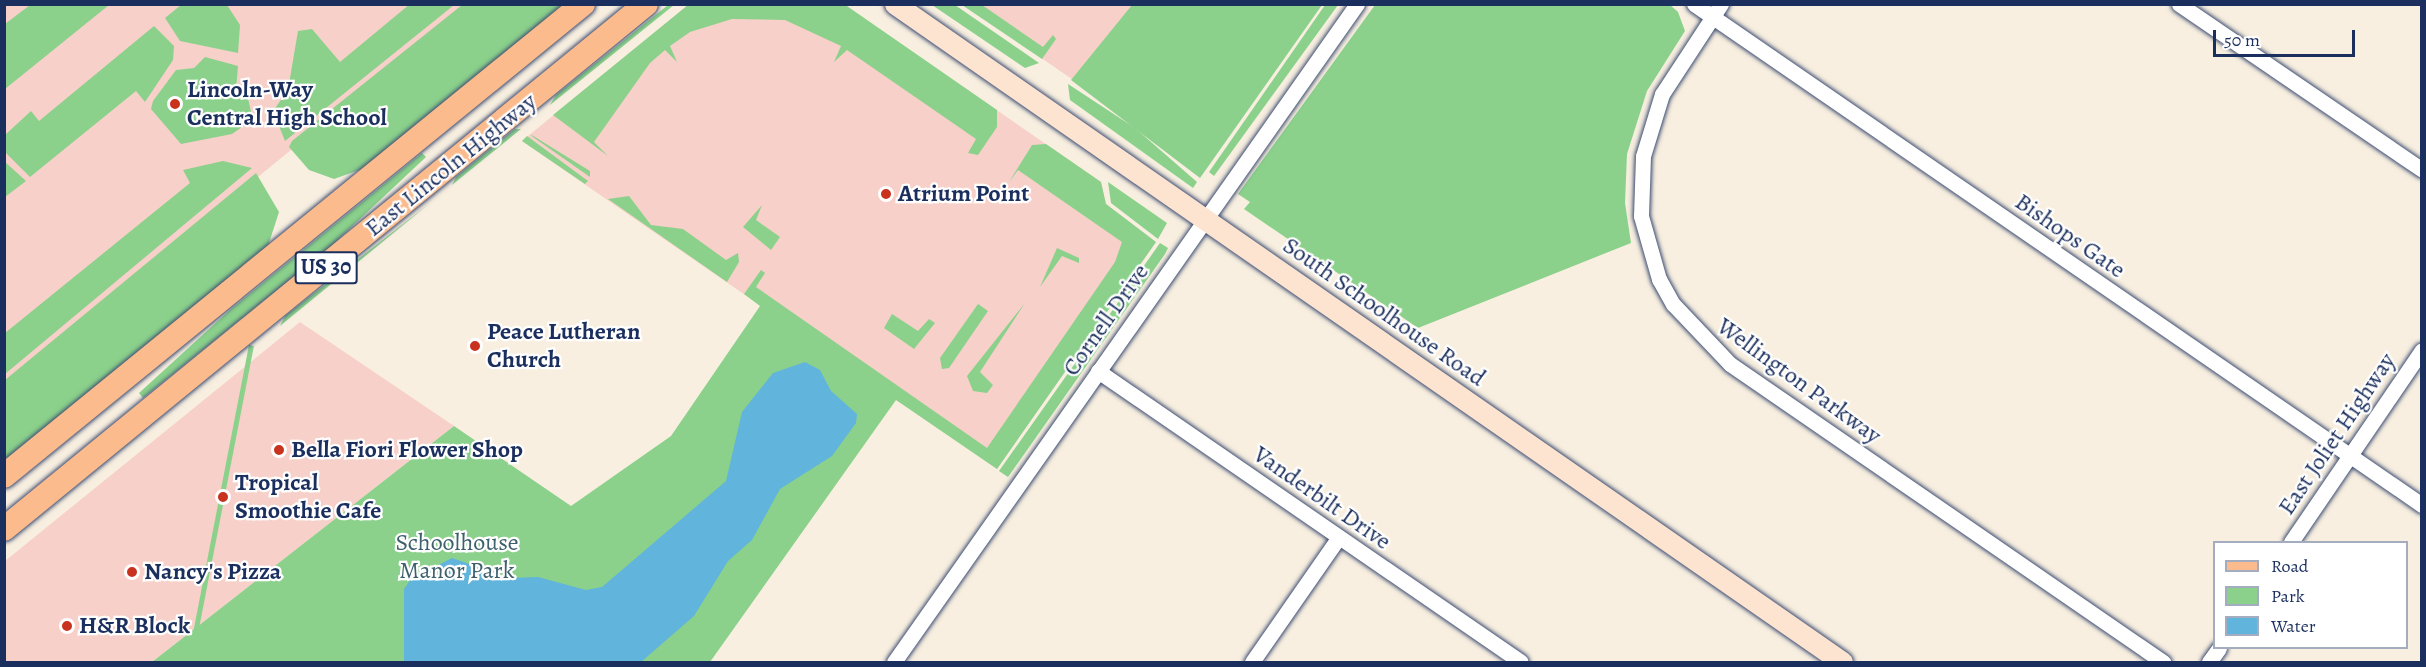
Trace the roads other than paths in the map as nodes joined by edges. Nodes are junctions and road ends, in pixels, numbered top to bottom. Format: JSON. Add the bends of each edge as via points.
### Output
{"nodes":[{"id":1,"x":583,"y":4,"type":"edge"},
{"id":2,"x":646,"y":4,"type":"edge"},
{"id":3,"x":895,"y":4,"type":"edge"},
{"id":4,"x":1357,"y":4,"type":"edge"},
{"id":5,"x":1694,"y":4,"type":"edge"},
{"id":6,"x":2179,"y":4,"type":"edge"},
{"id":7,"x":1717,"y":11,"type":"edge"},
{"id":8,"x":2421,"y":170,"type":"edge"},
{"id":9,"x":1204,"y":218,"type":"junction"},
{"id":10,"x":2421,"y":350,"type":"edge"},
{"id":11,"x":1098,"y":371,"type":"junction"},
{"id":12,"x":2350,"y":456,"type":"junction"},
{"id":13,"x":4,"y":476,"type":"edge"},
{"id":14,"x":2421,"y":505,"type":"edge"},
{"id":15,"x":4,"y":529,"type":"edge"},
{"id":16,"x":1340,"y":537,"type":"junction"},
{"id":17,"x":2292,"y":541,"type":"edge"},
{"id":18,"x":2218,"y":649,"type":"edge"},
{"id":19,"x":894,"y":663,"type":"edge"},
{"id":20,"x":1252,"y":663,"type":"edge"},
{"id":21,"x":1521,"y":663,"type":"edge"},
{"id":22,"x":1842,"y":663,"type":"edge"},
{"id":23,"x":2163,"y":663,"type":"edge"},
{"id":24,"x":2209,"y":663,"type":"edge"}],
"edges":[{"from":1,"to":13,"type":"main road","name":"East Lincoln Highway","number":"US 30"},
{"from":2,"to":15,"type":"main road","name":"East Lincoln Highway","number":"US 30"},
{"from":3,"to":9,"type":"street","name":"South Schoolhouse Road"},
{"from":4,"to":9,"type":"street","name":"Cornell Drive"},
{"from":5,"to":7,"type":"street","name":"Bishops Gate"},
{"from":6,"to":8,"type":"street"},
{"from":7,"to":12,"type":"street","name":"Bishops Gate"},
{"from":7,"to":23,"type":"street","name":"Wellington Parkway","via":[[1662,94],[1643,156],[1641,216],[1659,279],[1673,304],[1730,363]]},
{"from":9,"to":11,"type":"street","name":"Cornell Drive"},
{"from":9,"to":22,"type":"street","name":"South Schoolhouse Road"},
{"from":10,"to":12,"type":"street","name":"East Joliet Highway"},
{"from":11,"to":16,"type":"street","name":"Vanderbilt Drive"},
{"from":11,"to":19,"type":"street","name":"Cornell Drive"},
{"from":12,"to":14,"type":"street","name":"Bishops Gate"},
{"from":12,"to":17,"type":"street","name":"East Joliet Highway"},
{"from":16,"to":20,"type":"street"},
{"from":16,"to":21,"type":"street","name":"Vanderbilt Drive"},
{"from":18,"to":24,"type":"street"}]}
